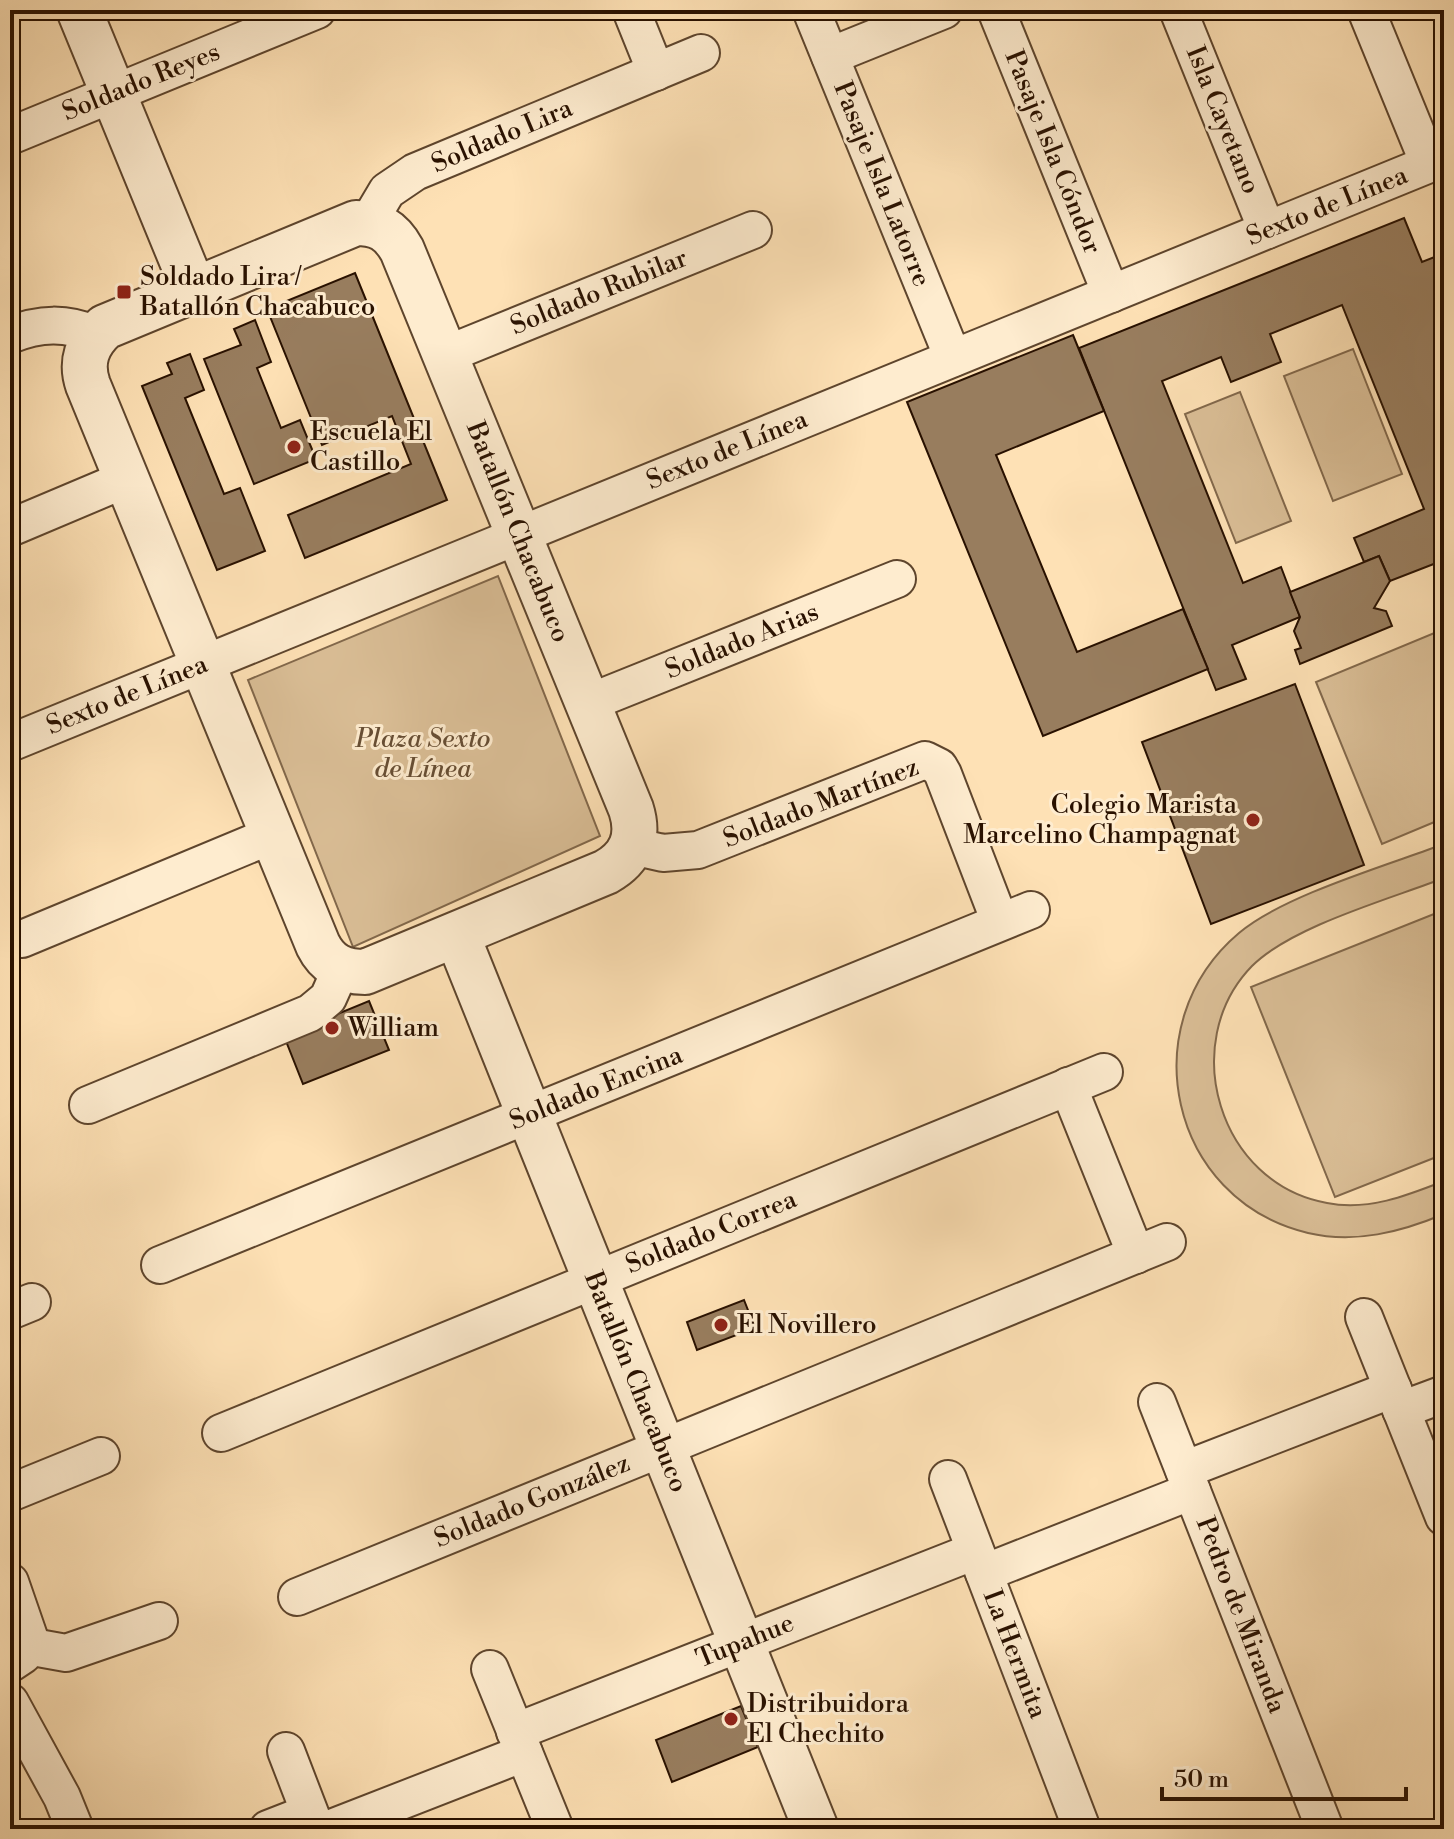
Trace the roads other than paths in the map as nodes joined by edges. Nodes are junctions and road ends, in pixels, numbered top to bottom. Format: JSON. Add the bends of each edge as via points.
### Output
{"nodes":[{"id":1,"x":79,"y":10,"type":"edge"},
{"id":2,"x":317,"y":10,"type":"edge"},
{"id":3,"x":631,"y":10,"type":"edge"},
{"id":4,"x":811,"y":10,"type":"edge"},
{"id":5,"x":944,"y":10,"type":"edge"},
{"id":6,"x":996,"y":10,"type":"edge"},
{"id":7,"x":1178,"y":10,"type":"edge"},
{"id":8,"x":1366,"y":10,"type":"edge"},
{"id":9,"x":701,"y":53,"type":"dead end"},
{"id":10,"x":830,"y":56,"type":"junction"},
{"id":11,"x":656,"y":72,"type":"junction"},
{"id":12,"x":113,"y":93,"type":"junction"},
{"id":13,"x":10,"y":136,"type":"edge"},
{"id":14,"x":1437,"y":161,"type":"edge"},
{"id":15,"x":368,"y":223,"type":"junction"},
{"id":16,"x":753,"y":230,"type":"dead end"},
{"id":17,"x":1267,"y":230,"type":"junction"},
{"id":18,"x":194,"y":290,"type":"junction"},
{"id":19,"x":1111,"y":294,"type":"junction"},
{"id":20,"x":10,"y":335,"type":"edge"},
{"id":21,"x":96,"y":335,"type":"junction"},
{"id":22,"x":445,"y":355,"type":"junction"},
{"id":23,"x":953,"y":358,"type":"junction"},
{"id":24,"x":126,"y":479,"type":"junction"},
{"id":25,"x":10,"y":528,"type":"edge"},
{"id":26,"x":519,"y":535,"type":"junction"},
{"id":27,"x":897,"y":579,"type":"dead end"},
{"id":28,"x":202,"y":664,"type":"junction"},
{"id":29,"x":588,"y":703,"type":"junction"},
{"id":30,"x":10,"y":743,"type":"edge"},
{"id":31,"x":272,"y":835,"type":"junction"},
{"id":32,"x":632,"y":846,"type":"junction"},
{"id":33,"x":1016,"y":916,"type":"joint"},
{"id":34,"x":457,"y":935,"type":"junction"},
{"id":35,"x":22,"y":939,"type":"dead end"},
{"id":36,"x":341,"y":969,"type":"junction"},
{"id":37,"x":1104,"y":1072,"type":"dead end"},
{"id":38,"x":1068,"y":1086,"type":"junction"},
{"id":39,"x":88,"y":1105,"type":"dead end"},
{"id":40,"x":529,"y":1115,"type":"junction"},
{"id":41,"x":160,"y":1265,"type":"dead end"},
{"id":42,"x":595,"y":1280,"type":"junction"},
{"id":43,"x":1364,"y":1317,"type":"dead end"},
{"id":44,"x":1444,"y":1394,"type":"edge"},
{"id":45,"x":1397,"y":1399,"type":"junction"},
{"id":46,"x":1157,"y":1402,"type":"dead end"},
{"id":47,"x":221,"y":1433,"type":"dead end"},
{"id":48,"x":663,"y":1447,"type":"junction"},
{"id":49,"x":101,"y":1456,"type":"dead end"},
{"id":50,"x":948,"y":1479,"type":"dead end"},
{"id":51,"x":1188,"y":1480,"type":"junction"},
{"id":52,"x":10,"y":1493,"type":"edge"},
{"id":53,"x":1444,"y":1517,"type":"edge"},
{"id":54,"x":980,"y":1562,"type":"junction"},
{"id":55,"x":10,"y":1582,"type":"edge"},
{"id":56,"x":297,"y":1597,"type":"dead end"},
{"id":57,"x":159,"y":1621,"type":"dead end"},
{"id":58,"x":741,"y":1643,"type":"junction"},
{"id":59,"x":19,"y":1655,"type":"edge"},
{"id":60,"x":490,"y":1669,"type":"dead end"},
{"id":61,"x":10,"y":1702,"type":"edge"},
{"id":62,"x":520,"y":1742,"type":"junction"},
{"id":63,"x":286,"y":1751,"type":"dead end"},
{"id":64,"x":318,"y":1824,"type":"edge"},
{"id":65,"x":75,"y":1829,"type":"edge"},
{"id":66,"x":268,"y":1829,"type":"edge"},
{"id":67,"x":555,"y":1829,"type":"edge"},
{"id":68,"x":816,"y":1829,"type":"edge"},
{"id":69,"x":1082,"y":1829,"type":"edge"},
{"id":70,"x":1325,"y":1829,"type":"edge"}],
"edges":[{"from":1,"to":12,"type":"street"},
{"from":2,"to":12,"type":"street","name":"Soldado Reyes"},
{"from":3,"to":11,"type":"street"},
{"from":4,"to":10,"type":"street","name":"Pasaje Isla Latorre"},
{"from":5,"to":10,"type":"street"},
{"from":6,"to":19,"type":"street","name":"Pasaje Isla Cóndor"},
{"from":7,"to":17,"type":"street","name":"Isla Cayetano"},
{"from":8,"to":14,"type":"street"},
{"from":9,"to":11,"type":"street","name":"Soldado Lira"},
{"from":10,"to":23,"type":"street","name":"Pasaje Isla Latorre"},
{"from":11,"to":15,"type":"street","name":"Soldado Lira","via":[[415,172],[387,191]]},
{"from":12,"to":13,"type":"street","name":"Soldado Reyes"},
{"from":12,"to":18,"type":"street"},
{"from":14,"to":17,"type":"street","name":"Sexto de Línea"},
{"from":15,"to":18,"type":"street","via":[[344,227]]},
{"from":15,"to":22,"type":"street","name":"Batallón Chacabuco","via":[[389,231],[402,250]]},
{"from":16,"to":22,"type":"street","name":"Soldado Rubilar"},
{"from":17,"to":19,"type":"street","name":"Sexto de Línea"},
{"from":18,"to":21,"type":"street"},
{"from":19,"to":23,"type":"street","name":"Sexto de Línea"},
{"from":20,"to":21,"type":"street","via":[[51,324]]},
{"from":21,"to":24,"type":"street","via":[[86,353],[84,375]]},
{"from":22,"to":26,"type":"street","name":"Batallón Chacabuco"},
{"from":23,"to":26,"type":"street","name":"Sexto de Línea"},
{"from":24,"to":25,"type":"street"},
{"from":24,"to":28,"type":"street"},
{"from":26,"to":28,"type":"street","name":"Sexto de Línea"},
{"from":26,"to":29,"type":"street","name":"Batallón Chacabuco"},
{"from":27,"to":29,"type":"street","name":"Soldado Arias"},
{"from":28,"to":30,"type":"street","name":"Sexto de Línea"},
{"from":28,"to":31,"type":"street"},
{"from":29,"to":32,"type":"street","name":"Batallón Chacabuco","via":[[635,821]]},
{"from":31,"to":35,"type":"street"},
{"from":31,"to":36,"type":"street","via":[[323,955]]},
{"from":32,"to":33,"type":"street","name":"Soldado Martínez","via":[[663,853],[698,850],[925,760],[939,767]]},
{"from":32,"to":34,"type":"street","via":[[606,872]]},
{"from":33,"to":40,"type":"street","name":"Soldado Encina"},
{"from":34,"to":36,"type":"street","via":[[365,972]]},
{"from":34,"to":40,"type":"street","name":"Batallón Chacabuco"},
{"from":36,"to":39,"type":"street","via":[[328,998],[310,1013]]},
{"from":37,"to":38,"type":"street","name":"Soldado Correa"},
{"from":38,"to":42,"type":"street","name":"Soldado Correa"},
{"from":38,"to":48,"type":"street","name":"Soldado González","via":[[1152,1248]]},
{"from":40,"to":41,"type":"street","name":"Soldado Encina"},
{"from":40,"to":42,"type":"street","name":"Batallón Chacabuco"},
{"from":42,"to":47,"type":"street","name":"Soldado Correa"},
{"from":42,"to":48,"type":"street","name":"Batallón Chacabuco"},
{"from":43,"to":45,"type":"street"},
{"from":44,"to":45,"type":"street","name":"Tupahue"},
{"from":45,"to":51,"type":"street","name":"Tupahue"},
{"from":45,"to":53,"type":"street"},
{"from":46,"to":51,"type":"street","name":"Pedro de Miranda"},
{"from":48,"to":56,"type":"street","name":"Soldado González"},
{"from":48,"to":58,"type":"street","name":"Batallón Chacabuco"},
{"from":49,"to":52,"type":"street"},
{"from":50,"to":54,"type":"street","name":"La Hermita"},
{"from":51,"to":54,"type":"street","name":"Tupahue"},
{"from":51,"to":70,"type":"street","name":"Pedro de Miranda"},
{"from":54,"to":58,"type":"street","name":"Tupahue"},
{"from":54,"to":69,"type":"street","name":"La Hermita"},
{"from":55,"to":59,"type":"street","via":[[29,1629]]},
{"from":57,"to":59,"type":"street","via":[[66,1653]]},
{"from":58,"to":62,"type":"street","name":"Tupahue"},
{"from":58,"to":68,"type":"street","name":"Batallón Chacabuco"},
{"from":60,"to":62,"type":"street"},
{"from":61,"to":65,"type":"street"},
{"from":62,"to":64,"type":"street","name":"Tupahue"},
{"from":62,"to":67,"type":"street"},
{"from":63,"to":64,"type":"street"},
{"from":64,"to":66,"type":"street","name":"Tupahue"}]}
